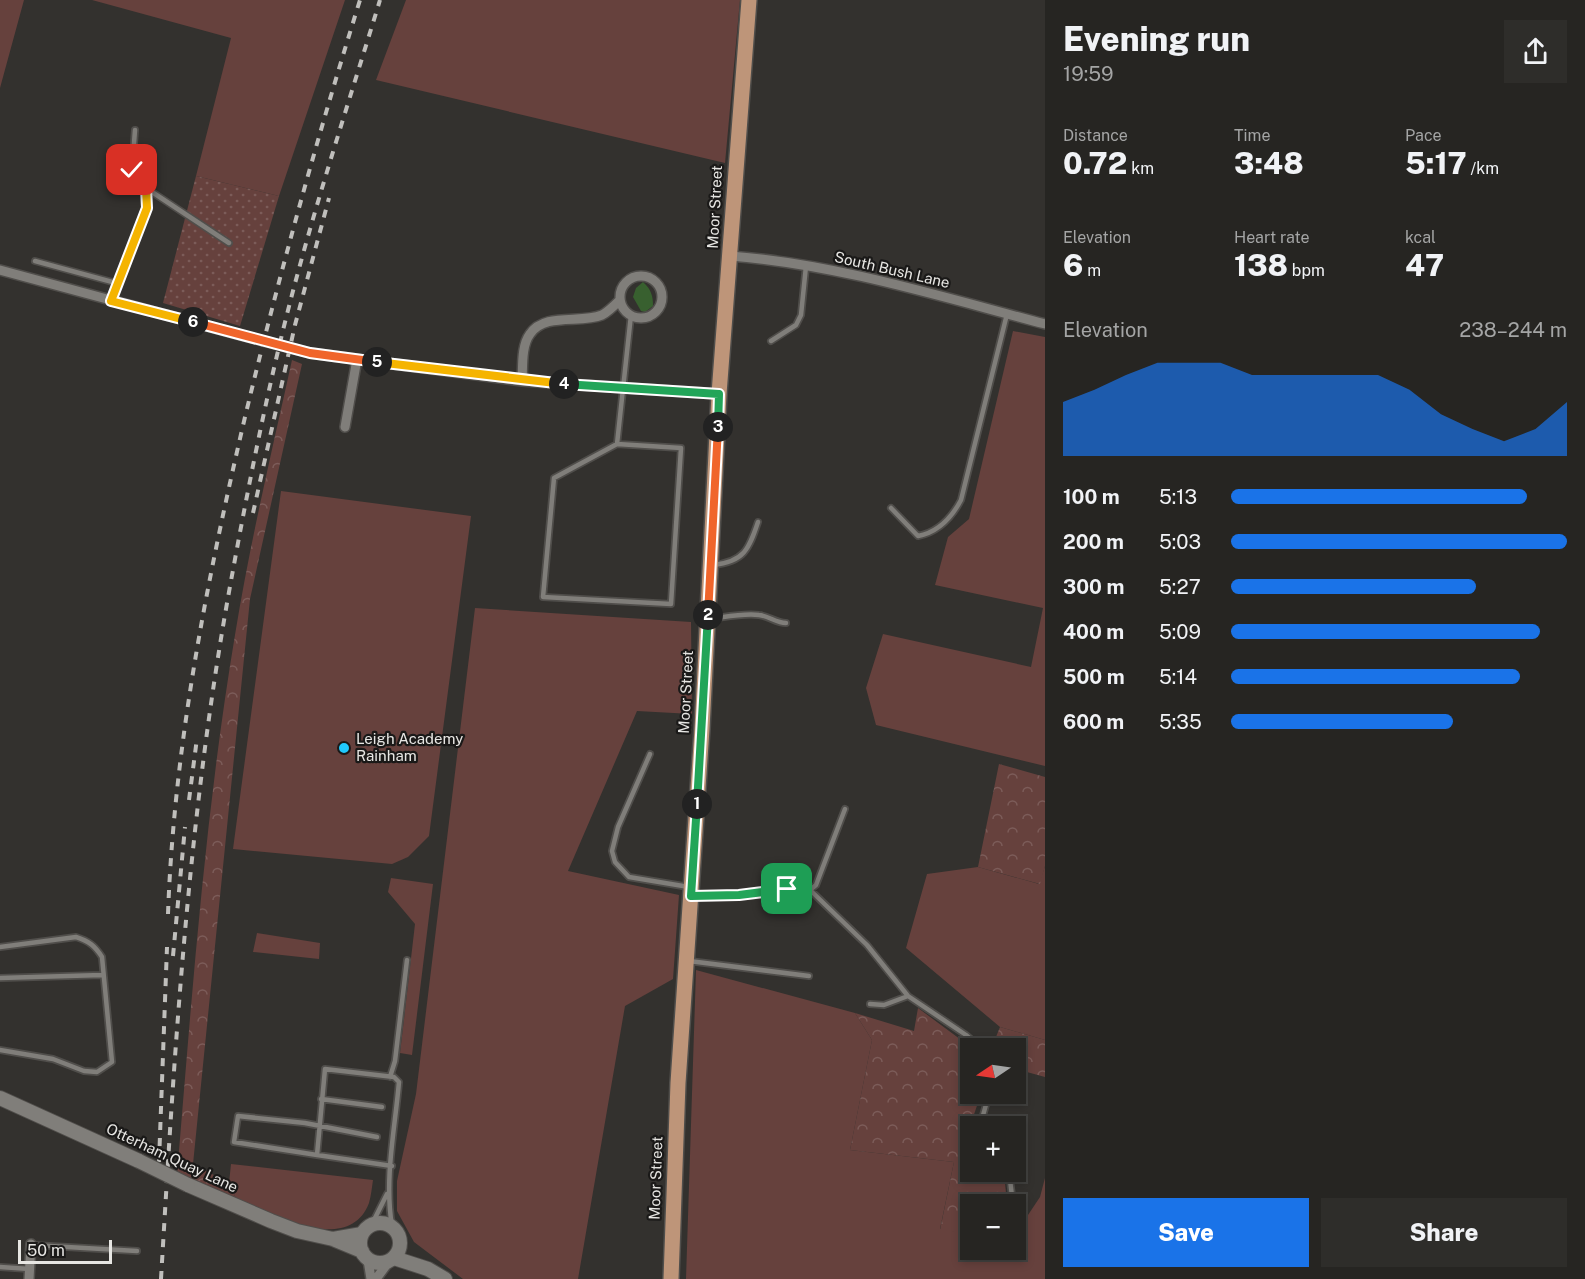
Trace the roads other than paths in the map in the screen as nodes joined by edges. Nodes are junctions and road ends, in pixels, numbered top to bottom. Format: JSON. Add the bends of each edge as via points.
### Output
{"nodes":[{"id":1,"x":749,"y":0,"type":"edge"},
{"id":2,"x":135,"y":130,"type":"dead end"},
{"id":3,"x":146,"y":188,"type":"junction"},
{"id":4,"x":229,"y":243,"type":"dead end"},
{"id":5,"x":730,"y":256,"type":"junction"},
{"id":6,"x":36,"y":261,"type":"dead end"},
{"id":7,"x":806,"y":266,"type":"junction"},
{"id":8,"x":0,"y":270,"type":"edge"},
{"id":9,"x":116,"y":283,"type":"junction"},
{"id":10,"x":620,"y":300,"type":"junction"},
{"id":11,"x":111,"y":301,"type":"junction"},
{"id":12,"x":1007,"y":314,"type":"junction"},
{"id":13,"x":631,"y":315,"type":"junction"},
{"id":14,"x":1045,"y":324,"type":"edge"},
{"id":15,"x":771,"y":341,"type":"dead end"},
{"id":16,"x":357,"y":359,"type":"junction"},
{"id":17,"x":522,"y":381,"type":"junction"},
{"id":18,"x":624,"y":388,"type":"junction"},
{"id":19,"x":719,"y":394,"type":"junction"},
{"id":20,"x":345,"y":428,"type":"dead end"},
{"id":21,"x":617,"y":444,"type":"junction"},
{"id":22,"x":891,"y":508,"type":"dead end"},
{"id":23,"x":758,"y":522,"type":"dead end"},
{"id":24,"x":710,"y":566,"type":"junction"},
{"id":25,"x":708,"y":619,"type":"junction"},
{"id":26,"x":786,"y":623,"type":"dead end"},
{"id":27,"x":650,"y":753,"type":"dead end"},
{"id":28,"x":845,"y":809,"type":"dead end"},
{"id":29,"x":810,"y":890,"type":"junction"},
{"id":30,"x":691,"y":891,"type":"junction"},
{"id":31,"x":0,"y":947,"type":"edge"},
{"id":32,"x":407,"y":960,"type":"dead end"},
{"id":33,"x":686,"y":961,"type":"junction"},
{"id":34,"x":102,"y":975,"type":"junction"},
{"id":35,"x":809,"y":976,"type":"dead end"},
{"id":36,"x":0,"y":978,"type":"edge"},
{"id":37,"x":908,"y":996,"type":"junction"},
{"id":38,"x":870,"y":1004,"type":"dead end"},
{"id":39,"x":969,"y":1038,"type":"edge"},
{"id":40,"x":0,"y":1050,"type":"edge"},
{"id":41,"x":390,"y":1077,"type":"junction"},
{"id":42,"x":0,"y":1098,"type":"edge"},
{"id":43,"x":321,"y":1099,"type":"junction"},
{"id":44,"x":382,"y":1107,"type":"dead end"},
{"id":45,"x":322,"y":1126,"type":"junction"},
{"id":46,"x":377,"y":1137,"type":"dead end"},
{"id":47,"x":317,"y":1155,"type":"junction"},
{"id":48,"x":392,"y":1166,"type":"junction"},
{"id":49,"x":387,"y":1194,"type":"junction"},
{"id":50,"x":372,"y":1224,"type":"junction"},
{"id":51,"x":395,"y":1230,"type":"junction"},
{"id":52,"x":362,"y":1234,"type":"junction"},
{"id":53,"x":333,"y":1239,"type":"junction"},
{"id":54,"x":31,"y":1245,"type":"joint"},
{"id":55,"x":137,"y":1251,"type":"dead end"},
{"id":56,"x":365,"y":1256,"type":"junction"},
{"id":57,"x":392,"y":1259,"type":"junction"},
{"id":58,"x":0,"y":1267,"type":"edge"},
{"id":59,"x":428,"y":1269,"type":"junction"},
{"id":60,"x":29,"y":1274,"type":"edge"},
{"id":61,"x":370,"y":1279,"type":"edge"},
{"id":62,"x":376,"y":1279,"type":"edge"},
{"id":63,"x":445,"y":1279,"type":"edge"},
{"id":64,"x":671,"y":1279,"type":"edge"}],
"edges":[{"from":1,"to":5,"type":"main road","name":"Moor Street"},
{"from":2,"to":3,"type":"lane","via":[[132,170]]},
{"from":3,"to":4,"type":"lane"},
{"from":3,"to":9,"type":"lane","via":[[147,208]]},
{"from":5,"to":7,"type":"street","name":"South Bush Lane"},
{"from":5,"to":19,"type":"main road","name":"Moor Street"},
{"from":6,"to":9,"type":"lane"},
{"from":7,"to":12,"type":"street","name":"South Bush Lane"},
{"from":7,"to":15,"type":"lane","via":[[801,315],[796,325]]},
{"from":8,"to":11,"type":"street"},
{"from":9,"to":11,"type":"lane"},
{"from":10,"to":13,"type":"street"},
{"from":10,"to":13,"type":"street","via":[[622,288],[631,278],[648,277],[658,283],[662,295],[656,312],[643,318]]},
{"from":10,"to":17,"type":"street","via":[[603,315],[549,321],[538,326],[525,347]]},
{"from":11,"to":16,"type":"street","bridge":true,"via":[[310,353]]},
{"from":12,"to":14,"type":"street","name":"South Bush Lane"},
{"from":12,"to":22,"type":"lane","via":[[962,500],[953,516],[918,536]]},
{"from":13,"to":18,"type":"lane"},
{"from":16,"to":17,"type":"street"},
{"from":16,"to":20,"type":"street"},
{"from":17,"to":18,"type":"street"},
{"from":18,"to":19,"type":"street"},
{"from":18,"to":21,"type":"lane"},
{"from":19,"to":24,"type":"main road","name":"Moor Street"},
{"from":21,"to":21,"type":"lane","via":[[554,478],[543,597],[671,604],[681,448]]},
{"from":23,"to":24,"type":"lane","via":[[742,555],[728,564]]},
{"from":24,"to":25,"type":"main road","name":"Moor Street"},
{"from":25,"to":26,"type":"lane","via":[[747,614]]},
{"from":25,"to":30,"type":"main road","name":"Moor Street"},
{"from":27,"to":30,"type":"lane","via":[[613,840],[615,862],[629,877]]},
{"from":28,"to":29,"type":"lane","via":[[816,885]]},
{"from":29,"to":30,"type":"lane"},
{"from":29,"to":37,"type":"lane","via":[[867,945]]},
{"from":30,"to":33,"type":"main road","name":"Moor Street"},
{"from":31,"to":34,"type":"lane","via":[[57,938],[87,940],[102,957]]},
{"from":32,"to":41,"type":"lane"},
{"from":33,"to":35,"type":"lane"},
{"from":33,"to":64,"type":"main road","name":"Moor Street"},
{"from":34,"to":36,"type":"lane"},
{"from":34,"to":40,"type":"lane","via":[[112,1048],[112,1062],[106,1068],[84,1071],[53,1059]]},
{"from":37,"to":38,"type":"lane","via":[[884,1005]]},
{"from":37,"to":39,"type":"lane"},
{"from":41,"to":43,"type":"lane","via":[[325,1069]]},
{"from":41,"to":48,"type":"lane","via":[[399,1082]]},
{"from":42,"to":53,"type":"street","name":"Otterham Quay Lane","bridge":true,"via":[[188,1185],[297,1231]]},
{"from":43,"to":44,"type":"lane"},
{"from":43,"to":45,"type":"lane"},
{"from":45,"to":46,"type":"lane"},
{"from":45,"to":47,"type":"lane"},
{"from":45,"to":47,"type":"lane","via":[[238,1116],[234,1142]]},
{"from":47,"to":48,"type":"lane"},
{"from":48,"to":49,"type":"lane"},
{"from":49,"to":50,"type":"lane"},
{"from":49,"to":51,"type":"lane"},
{"from":50,"to":51,"type":"street","via":[[384,1222]]},
{"from":50,"to":52,"type":"street"},
{"from":51,"to":57,"type":"street","via":[[401,1247]]},
{"from":51,"to":59,"type":"street","name":"Otterham Quay Lane"},
{"from":52,"to":53,"type":"street","name":"Otterham Quay Lane"},
{"from":52,"to":56,"type":"street"},
{"from":53,"to":56,"type":"street","name":"Otterham Quay Lane"},
{"from":54,"to":55,"type":"lane"},
{"from":54,"to":60,"type":"street"},
{"from":56,"to":57,"type":"street","name":"Otterham Quay Lane","via":[[377,1263]]},
{"from":56,"to":61,"type":"street"},
{"from":57,"to":59,"type":"street","name":"Otterham Quay Lane"},
{"from":57,"to":62,"type":"street"},
{"from":58,"to":60,"type":"lane"},
{"from":59,"to":63,"type":"street","name":"Otterham Quay Lane"}]}
